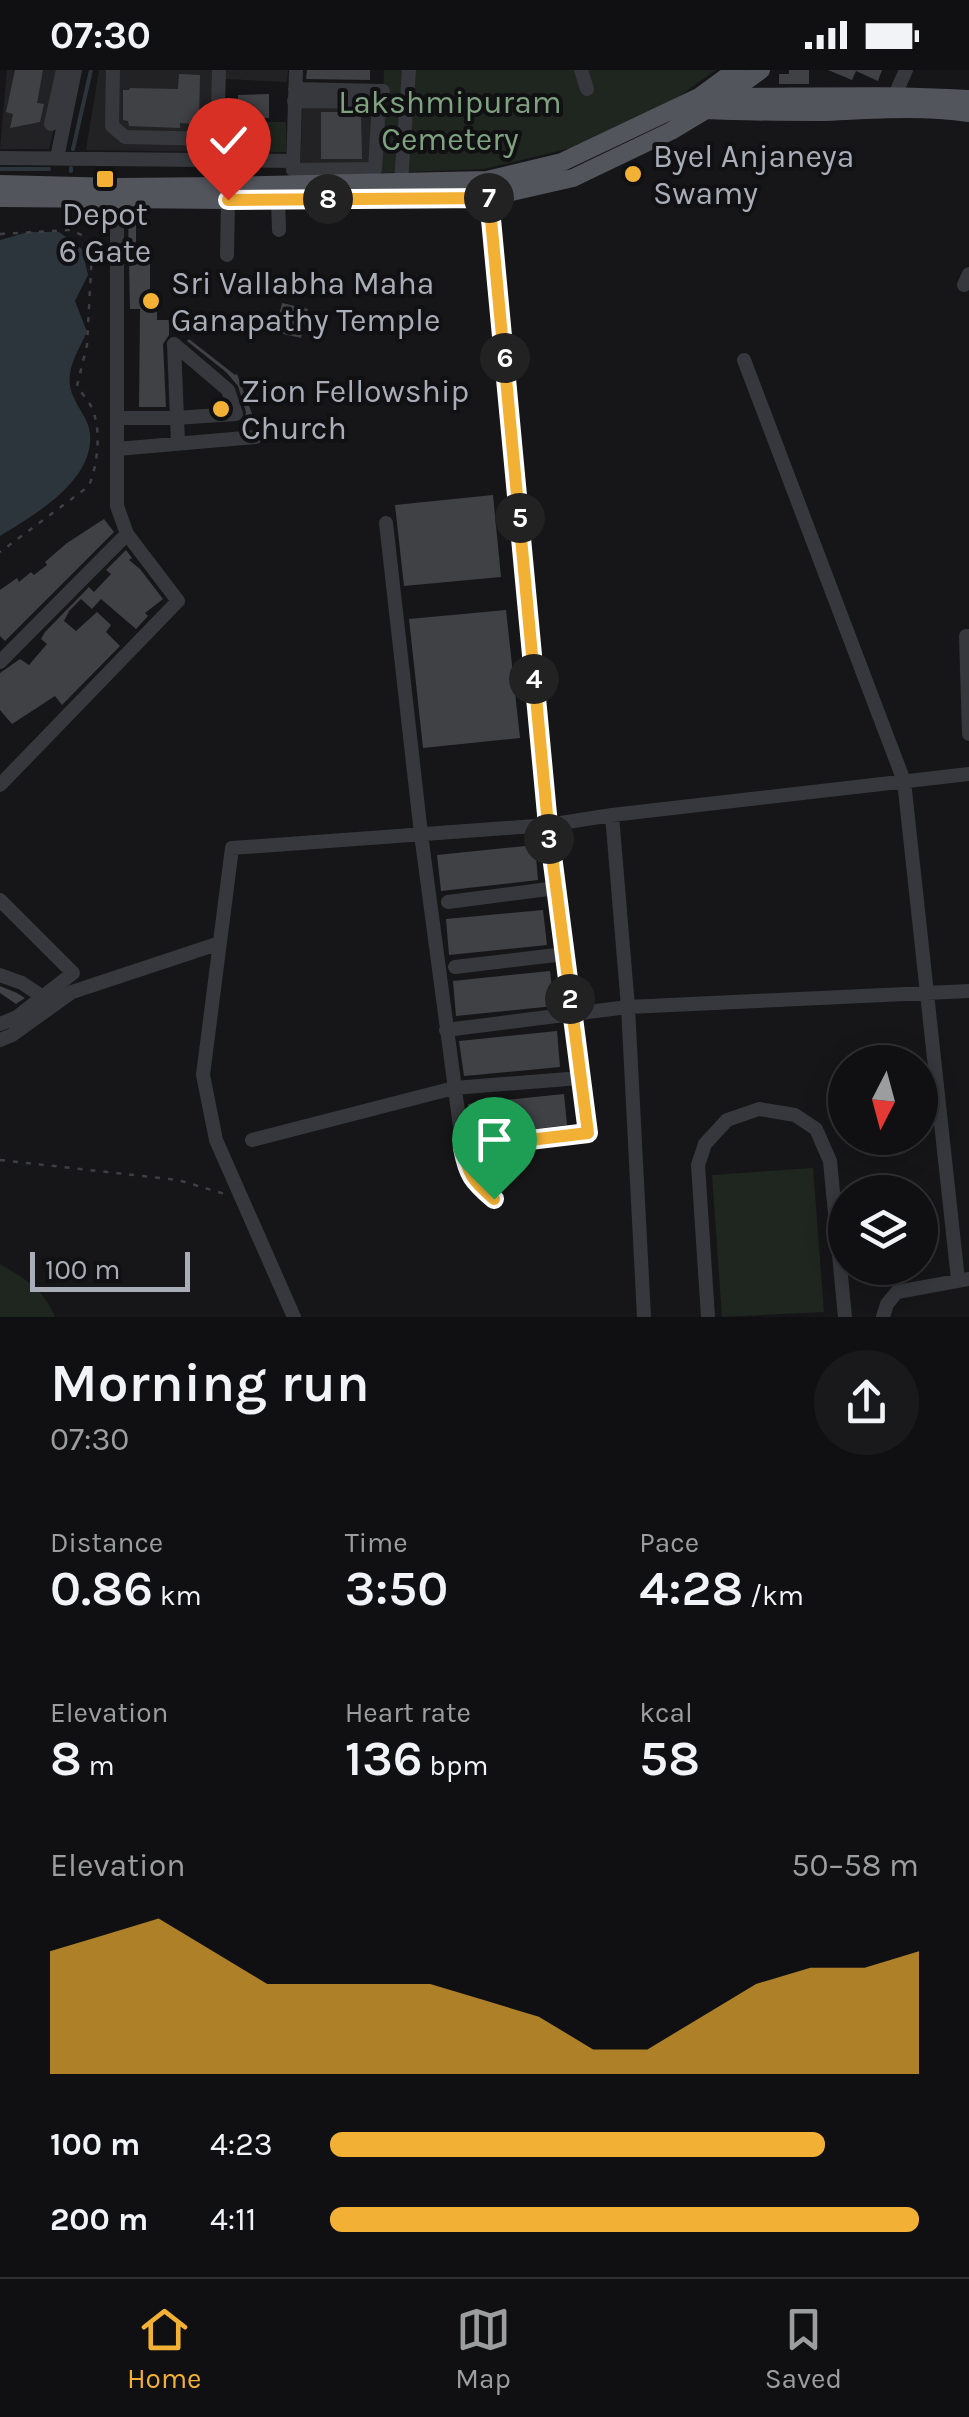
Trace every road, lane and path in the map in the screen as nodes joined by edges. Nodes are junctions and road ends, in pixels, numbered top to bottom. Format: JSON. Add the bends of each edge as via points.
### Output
{"nodes":[{"id":1,"x":63,"y":70,"type":"edge"},
{"id":2,"x":75,"y":70,"type":"edge"},
{"id":3,"x":113,"y":70,"type":"edge"},
{"id":4,"x":219,"y":70,"type":"edge"},
{"id":5,"x":296,"y":70,"type":"edge"},
{"id":6,"x":408,"y":70,"type":"edge"},
{"id":7,"x":581,"y":70,"type":"edge"},
{"id":8,"x":736,"y":70,"type":"edge"},
{"id":9,"x":762,"y":70,"type":"edge"},
{"id":10,"x":906,"y":70,"type":"edge"},
{"id":11,"x":588,"y":90,"type":"dead end"},
{"id":12,"x":383,"y":91,"type":"dead end"},
{"id":13,"x":295,"y":95,"type":"junction"},
{"id":14,"x":895,"y":95,"type":"junction"},
{"id":15,"x":769,"y":97,"type":"junction"},
{"id":16,"x":711,"y":98,"type":"junction"},
{"id":17,"x":969,"y":98,"type":"edge"},
{"id":18,"x":62,"y":104,"type":"junction"},
{"id":19,"x":969,"y":112,"type":"edge"},
{"id":20,"x":51,"y":124,"type":"dead end"},
{"id":21,"x":217,"y":139,"type":"junction"},
{"id":22,"x":0,"y":158,"type":"edge"},
{"id":23,"x":57,"y":158,"type":"junction"},
{"id":24,"x":219,"y":160,"type":"junction"},
{"id":25,"x":293,"y":172,"type":"junction"},
{"id":26,"x":401,"y":182,"type":"junction"},
{"id":27,"x":0,"y":184,"type":"edge"},
{"id":28,"x":224,"y":193,"type":"junction"},
{"id":29,"x":0,"y":198,"type":"edge"},
{"id":30,"x":489,"y":198,"type":"junction"},
{"id":31,"x":118,"y":200,"type":"junction"},
{"id":32,"x":278,"y":200,"type":"junction"},
{"id":33,"x":279,"y":230,"type":"dead end"},
{"id":34,"x":0,"y":234,"type":"edge"},
{"id":35,"x":227,"y":255,"type":"dead end"},
{"id":36,"x":744,"y":360,"type":"dead end"},
{"id":37,"x":117,"y":418,"type":"junction"},
{"id":38,"x":175,"y":418,"type":"junction"},
{"id":39,"x":256,"y":436,"type":"dead end"},
{"id":40,"x":178,"y":443,"type":"junction"},
{"id":41,"x":117,"y":448,"type":"junction"},
{"id":42,"x":386,"y":523,"type":"dead end"},
{"id":43,"x":127,"y":534,"type":"junction"},
{"id":44,"x":0,"y":552,"type":"edge"},
{"id":45,"x":969,"y":636,"type":"edge"},
{"id":46,"x":0,"y":662,"type":"edge"},
{"id":47,"x":969,"y":734,"type":"edge"},
{"id":48,"x":969,"y":774,"type":"edge"},
{"id":49,"x":904,"y":781,"type":"junction"},
{"id":50,"x":0,"y":786,"type":"edge"},
{"id":51,"x":612,"y":815,"type":"junction"},
{"id":52,"x":548,"y":825,"type":"junction"},
{"id":53,"x":420,"y":834,"type":"junction"},
{"id":54,"x":556,"y":888,"type":"junction"},
{"id":55,"x":0,"y":900,"type":"edge"},
{"id":56,"x":448,"y":902,"type":"dead end"},
{"id":57,"x":220,"y":943,"type":"junction"},
{"id":58,"x":564,"y":954,"type":"junction"},
{"id":59,"x":455,"y":967,"type":"dead end"},
{"id":60,"x":0,"y":974,"type":"edge"},
{"id":61,"x":969,"y":991,"type":"edge"},
{"id":62,"x":927,"y":993,"type":"junction"},
{"id":63,"x":43,"y":997,"type":"junction"},
{"id":64,"x":628,"y":1007,"type":"junction"},
{"id":65,"x":572,"y":1014,"type":"junction"},
{"id":66,"x":0,"y":1024,"type":"edge"},
{"id":67,"x":446,"y":1030,"type":"junction"},
{"id":68,"x":0,"y":1040,"type":"edge"},
{"id":69,"x":580,"y":1078,"type":"junction"},
{"id":70,"x":454,"y":1088,"type":"junction"},
{"id":71,"x":252,"y":1140,"type":"dead end"},
{"id":72,"x":463,"y":1148,"type":"junction"},
{"id":73,"x":0,"y":1160,"type":"edge"},
{"id":74,"x":494,"y":1199,"type":"dead end"},
{"id":75,"x":246,"y":1204,"type":"junction"},
{"id":76,"x":963,"y":1280,"type":"edge"},
{"id":77,"x":294,"y":1317,"type":"edge"},
{"id":78,"x":644,"y":1317,"type":"edge"},
{"id":79,"x":708,"y":1317,"type":"edge"},
{"id":80,"x":845,"y":1317,"type":"edge"},
{"id":81,"x":883,"y":1317,"type":"edge"}],
"edges":[{"from":1,"to":18,"type":"street"},
{"from":2,"to":18,"type":"street"},
{"from":3,"to":21,"type":"street","via":[[112,126],[124,136]]},
{"from":4,"to":21,"type":"street"},
{"from":5,"to":13,"type":"street"},
{"from":6,"to":26,"type":"street"},
{"from":7,"to":11,"type":"street"},
{"from":8,"to":16,"type":"main road"},
{"from":9,"to":15,"type":"main road"},
{"from":9,"to":16,"type":"main road"},
{"from":10,"to":14,"type":"street"},
{"from":12,"to":13,"type":"street"},
{"from":13,"to":25,"type":"street"},
{"from":13,"to":25,"type":"street","via":[[379,102],[375,169]]},
{"from":14,"to":15,"type":"main road"},
{"from":14,"to":17,"type":"main road"},
{"from":15,"to":16,"type":"main road"},
{"from":16,"to":19,"type":"main road","via":[[824,112]]},
{"from":16,"to":26,"type":"main road","via":[[562,162],[487,180]]},
{"from":16,"to":30,"type":"main road","via":[[671,132],[572,178]]},
{"from":18,"to":20,"type":"street"},
{"from":18,"to":23,"type":"street"},
{"from":21,"to":24,"type":"street"},
{"from":22,"to":23,"type":"street"},
{"from":23,"to":24,"type":"street"},
{"from":24,"to":25,"type":"street"},
{"from":24,"to":28,"type":"street"},
{"from":25,"to":26,"type":"main road"},
{"from":25,"to":28,"type":"main road"},
{"from":27,"to":28,"type":"main road"},
{"from":28,"to":31,"type":"main road"},
{"from":28,"to":32,"type":"main road"},
{"from":28,"to":35,"type":"street"},
{"from":29,"to":31,"type":"main road"},
{"from":30,"to":32,"type":"main road"},
{"from":30,"to":52,"type":"street"},
{"from":31,"to":37,"type":"street"},
{"from":32,"to":33,"type":"street"},
{"from":34,"to":44,"type":"path","via":[[71,230],[86,236],[92,252],[87,345],[77,386],[92,408],[97,433],[89,486]]},
{"from":36,"to":49,"type":"street"},
{"from":37,"to":38,"type":"street"},
{"from":37,"to":41,"type":"street"},
{"from":38,"to":38,"type":"street","via":[[236,414],[228,390],[174,344]]},
{"from":38,"to":40,"type":"street"},
{"from":39,"to":40,"type":"street"},
{"from":40,"to":41,"type":"street"},
{"from":41,"to":43,"type":"street","via":[[117,506]]},
{"from":42,"to":53,"type":"street"},
{"from":43,"to":46,"type":"street"},
{"from":43,"to":50,"type":"street","via":[[178,601]]},
{"from":45,"to":47,"type":"street"},
{"from":48,"to":49,"type":"street"},
{"from":49,"to":51,"type":"street"},
{"from":49,"to":62,"type":"street"},
{"from":51,"to":52,"type":"street"},
{"from":51,"to":64,"type":"street"},
{"from":52,"to":53,"type":"street"},
{"from":52,"to":54,"type":"street"},
{"from":53,"to":57,"type":"street","via":[[232,848]]},
{"from":53,"to":67,"type":"street"},
{"from":54,"to":56,"type":"street"},
{"from":54,"to":58,"type":"street"},
{"from":55,"to":63,"type":"street","via":[[74,972]]},
{"from":57,"to":68,"type":"street","via":[[72,992]]},
{"from":57,"to":75,"type":"street","via":[[203,1075],[216,1140]]},
{"from":58,"to":59,"type":"street"},
{"from":58,"to":65,"type":"street"},
{"from":60,"to":63,"type":"street"},
{"from":61,"to":62,"type":"street"},
{"from":62,"to":64,"type":"street"},
{"from":62,"to":76,"type":"street"},
{"from":63,"to":66,"type":"street"},
{"from":64,"to":65,"type":"street"},
{"from":64,"to":78,"type":"street"},
{"from":65,"to":67,"type":"street"},
{"from":65,"to":69,"type":"street"},
{"from":67,"to":70,"type":"street"},
{"from":69,"to":70,"type":"street"},
{"from":69,"to":72,"type":"street","via":[[588,1133]]},
{"from":70,"to":71,"type":"street"},
{"from":70,"to":72,"type":"street"},
{"from":72,"to":74,"type":"street","via":[[472,1179]]},
{"from":73,"to":75,"type":"path","via":[[178,1180]]},
{"from":75,"to":77,"type":"street"},
{"from":76,"to":81,"type":"street","via":[[896,1292]]},
{"from":79,"to":80,"type":"street","via":[[698,1165],[705,1144],[728,1120],[759,1109],[795,1115],[816,1129],[830,1161]]}]}
